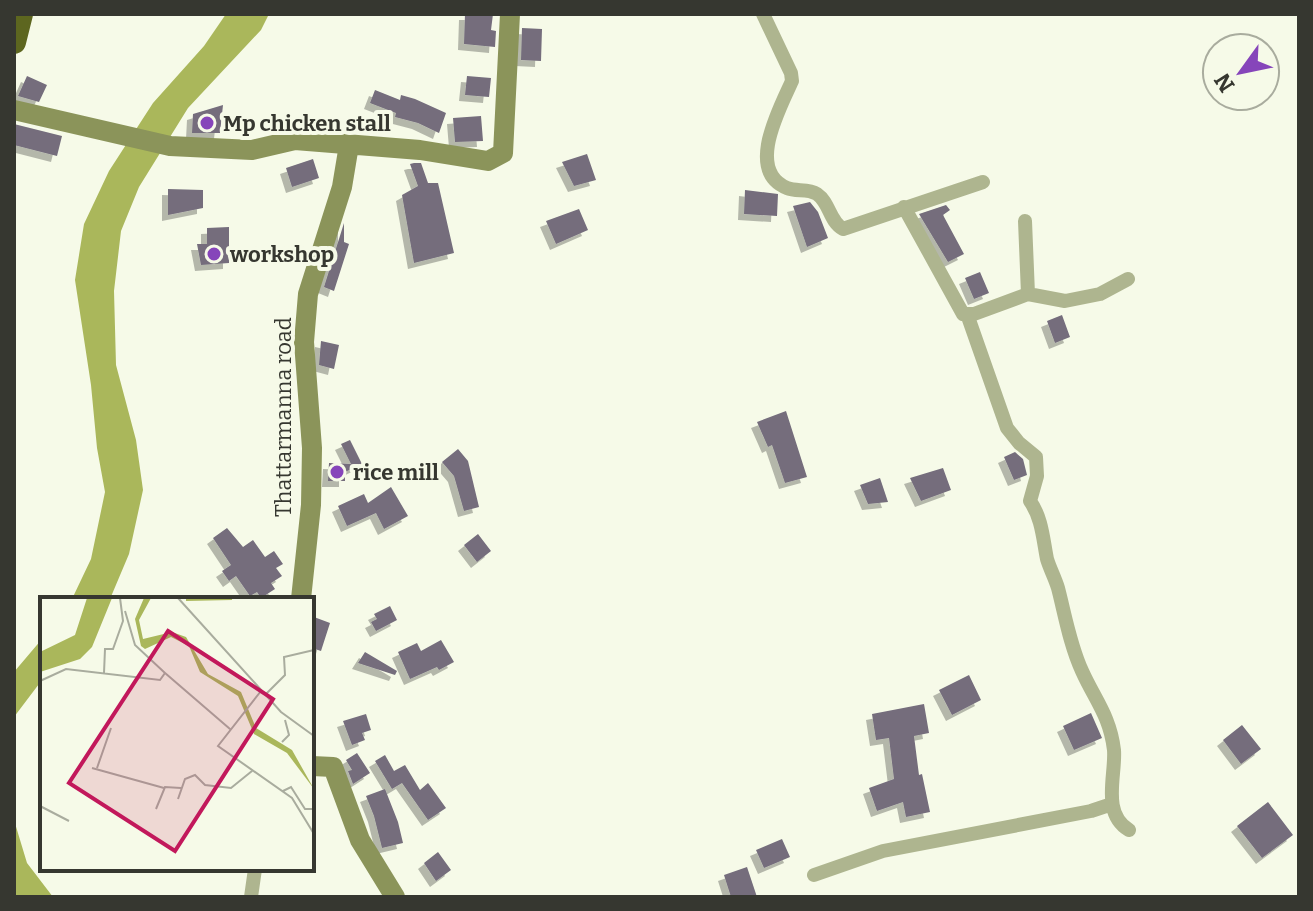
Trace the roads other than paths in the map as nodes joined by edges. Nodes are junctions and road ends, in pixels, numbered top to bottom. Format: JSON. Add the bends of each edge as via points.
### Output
{"nodes":[{"id":1,"x":21,"y":14,"type":"edge"},
{"id":2,"x":510,"y":14,"type":"edge"},
{"id":3,"x":763,"y":14,"type":"edge"},
{"id":4,"x":14,"y":42,"type":"edge"},
{"id":5,"x":14,"y":110,"type":"edge"},
{"id":6,"x":349,"y":145,"type":"junction"},
{"id":7,"x":983,"y":182,"type":"dead end"},
{"id":8,"x":904,"y":207,"type":"junction"},
{"id":9,"x":1025,"y":221,"type":"dead end"},
{"id":10,"x":1128,"y":279,"type":"dead end"},
{"id":11,"x":1028,"y":294,"type":"junction"},
{"id":12,"x":967,"y":314,"type":"junction"},
{"id":13,"x":301,"y":597,"type":"edge"},
{"id":14,"x":314,"y":766,"type":"edge"},
{"id":15,"x":1112,"y":804,"type":"junction"},
{"id":16,"x":1129,"y":830,"type":"dead end"},
{"id":17,"x":255,"y":871,"type":"edge"},
{"id":18,"x":814,"y":875,"type":"dead end"},
{"id":19,"x":251,"y":897,"type":"edge"},
{"id":20,"x":395,"y":897,"type":"edge"}],
"edges":[{"from":1,"to":4,"type":"highway"},
{"from":2,"to":6,"type":"main road","via":[[503,153],[488,161]]},
{"from":3,"to":8,"type":"street","via":[[792,81],[771,127],[766,152],[771,174],[788,189],[818,194],[843,229]]},
{"from":5,"to":6,"type":"main road","via":[[170,146],[252,150],[295,140]]},
{"from":6,"to":13,"type":"main road","name":"Thattarmanna road","via":[[342,187],[308,294],[304,342],[311,505]]},
{"from":7,"to":8,"type":"street"},
{"from":8,"to":12,"type":"street"},
{"from":9,"to":11,"type":"street"},
{"from":10,"to":11,"type":"street","via":[[1100,294],[1065,301]]},
{"from":11,"to":12,"type":"street"},
{"from":12,"to":15,"type":"street","via":[[1007,428],[1036,457],[1030,501],[1038,513],[1048,564],[1082,671],[1111,728]]},
{"from":14,"to":20,"type":"main road","via":[[333,767],[360,840]]},
{"from":15,"to":16,"type":"street"},
{"from":15,"to":18,"type":"street","via":[[883,851]]},
{"from":17,"to":19,"type":"street"}]}
